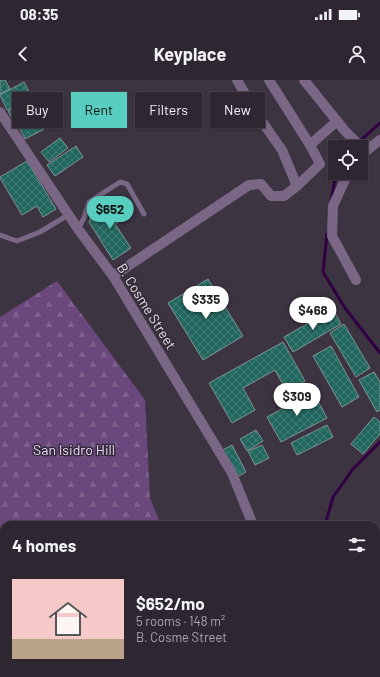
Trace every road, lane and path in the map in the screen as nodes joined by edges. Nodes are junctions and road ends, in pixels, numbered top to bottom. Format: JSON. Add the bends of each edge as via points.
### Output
{"nodes":[{"id":1,"x":237,"y":80,"type":"edge"},
{"id":2,"x":269,"y":80,"type":"edge"},
{"id":3,"x":304,"y":80,"type":"edge"},
{"id":4,"x":0,"y":112,"type":"edge"},
{"id":5,"x":337,"y":120,"type":"junction"},
{"id":6,"x":352,"y":140,"type":"edge"},
{"id":7,"x":380,"y":140,"type":"edge"},
{"id":8,"x":310,"y":145,"type":"junction"},
{"id":9,"x":368,"y":149,"type":"edge"},
{"id":10,"x":345,"y":180,"type":"edge"},
{"id":11,"x":297,"y":186,"type":"junction"},
{"id":12,"x":144,"y":214,"type":"dead end"},
{"id":13,"x":68,"y":215,"type":"junction"},
{"id":14,"x":78,"y":229,"type":"junction"},
{"id":15,"x":0,"y":235,"type":"edge"},
{"id":16,"x":113,"y":276,"type":"junction"},
{"id":17,"x":356,"y":280,"type":"dead end"},
{"id":18,"x":251,"y":521,"type":"edge"}],
"edges":[{"from":1,"to":11,"type":"street","via":[[282,150]]},
{"from":2,"to":8,"type":"street"},
{"from":3,"to":5,"type":"street"},
{"from":4,"to":13,"type":"street","name":"B. Cosme Street"},
{"from":5,"to":6,"type":"street"},
{"from":5,"to":8,"type":"street"},
{"from":7,"to":9,"type":"street"},
{"from":8,"to":11,"type":"street","via":[[320,164]]},
{"from":10,"to":17,"type":"street","via":[[333,206],[332,236]]},
{"from":11,"to":16,"type":"street","via":[[284,196],[271,196],[261,184],[249,185]]},
{"from":12,"to":14,"type":"lane","via":[[127,184],[120,182],[89,202]]},
{"from":13,"to":14,"type":"street","name":"B. Cosme Street"},
{"from":13,"to":15,"type":"lane","via":[[40,232],[16,242]]},
{"from":14,"to":16,"type":"street","name":"B. Cosme Street"},
{"from":16,"to":18,"type":"street","name":"B. Cosme Street","via":[[232,473]]}]}
